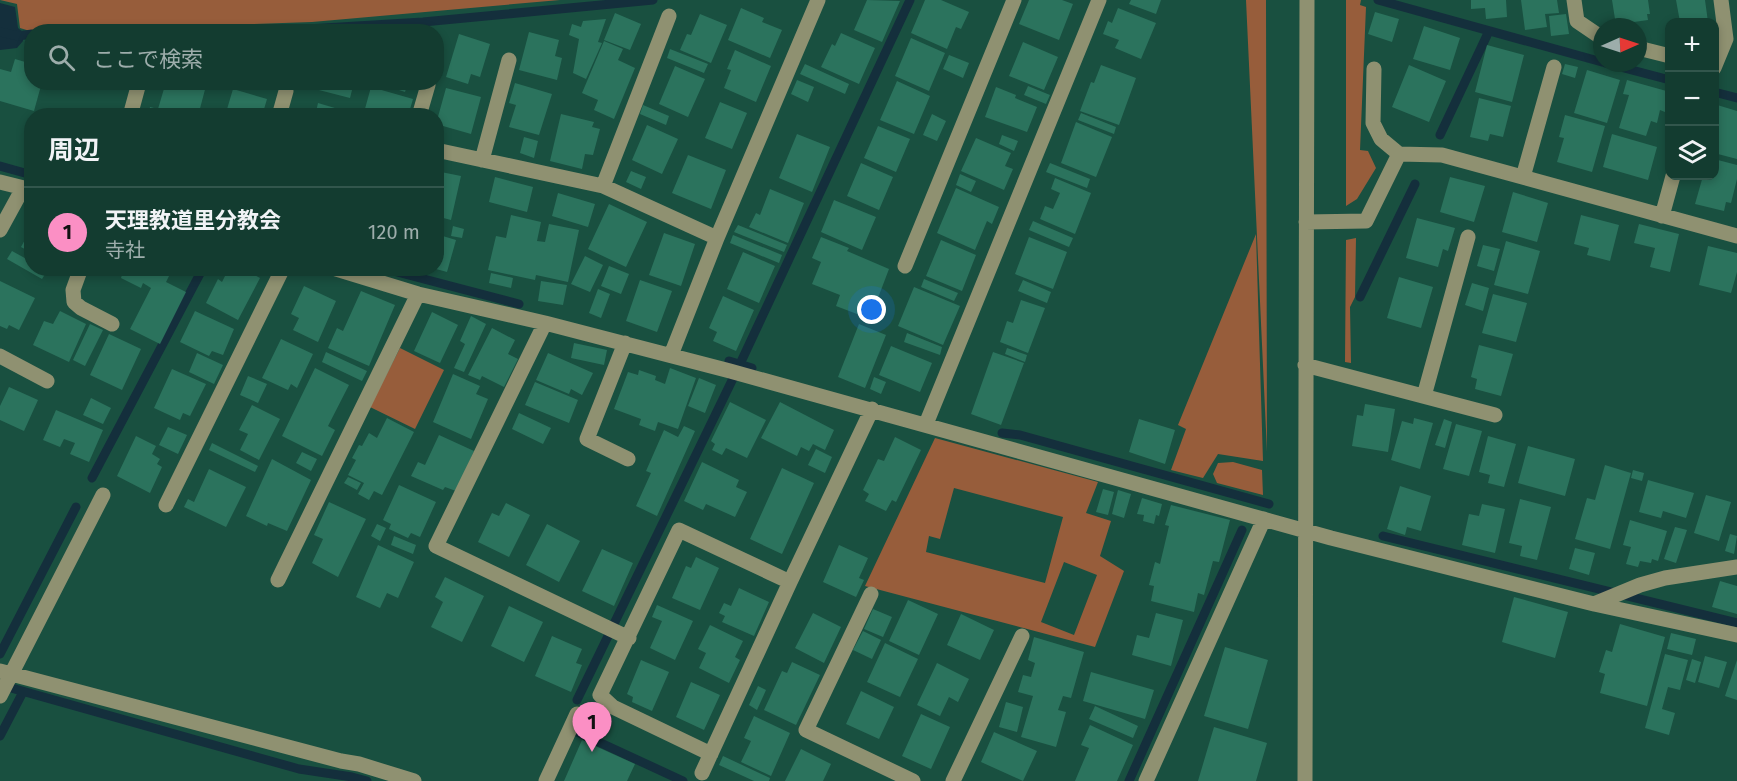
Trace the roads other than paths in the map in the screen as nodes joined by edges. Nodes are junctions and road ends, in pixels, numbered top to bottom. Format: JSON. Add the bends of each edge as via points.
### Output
{"nodes":[{"id":1,"x":818,"y":0,"type":"edge"},
{"id":2,"x":1014,"y":0,"type":"edge"},
{"id":3,"x":1100,"y":0,"type":"edge"},
{"id":4,"x":1307,"y":0,"type":"edge"},
{"id":5,"x":1574,"y":0,"type":"edge"},
{"id":6,"x":1721,"y":0,"type":"edge"},
{"id":7,"x":669,"y":16,"type":"dead end"},
{"id":8,"x":1593,"y":32,"type":"edge"},
{"id":9,"x":1647,"y":50,"type":"edge"},
{"id":10,"x":1665,"y":55,"type":"edge"},
{"id":11,"x":1719,"y":56,"type":"edge"},
{"id":12,"x":509,"y":60,"type":"dead end"},
{"id":13,"x":1554,"y":67,"type":"dead end"},
{"id":14,"x":1374,"y":69,"type":"dead end"},
{"id":15,"x":137,"y":90,"type":"edge"},
{"id":16,"x":427,"y":90,"type":"edge"},
{"id":17,"x":286,"y":91,"type":"dead end"},
{"id":18,"x":132,"y":108,"type":"edge"},
{"id":19,"x":281,"y":108,"type":"edge"},
{"id":20,"x":421,"y":108,"type":"edge"},
{"id":21,"x":444,"y":152,"type":"edge"},
{"id":22,"x":1399,"y":154,"type":"junction"},
{"id":23,"x":482,"y":160,"type":"junction"},
{"id":24,"x":1523,"y":177,"type":"junction"},
{"id":25,"x":1672,"y":180,"type":"edge"},
{"id":26,"x":0,"y":182,"type":"edge"},
{"id":27,"x":603,"y":186,"type":"junction"},
{"id":28,"x":24,"y":188,"type":"edge"},
{"id":29,"x":24,"y":194,"type":"edge"},
{"id":30,"x":1662,"y":216,"type":"junction"},
{"id":31,"x":1306,"y":222,"type":"junction"},
{"id":32,"x":0,"y":230,"type":"edge"},
{"id":33,"x":1737,"y":236,"type":"edge"},
{"id":34,"x":1468,"y":237,"type":"dead end"},
{"id":35,"x":717,"y":238,"type":"junction"},
{"id":36,"x":905,"y":266,"type":"dead end"},
{"id":37,"x":78,"y":276,"type":"edge"},
{"id":38,"x":279,"y":276,"type":"edge"},
{"id":39,"x":380,"y":276,"type":"edge"},
{"id":40,"x":418,"y":294,"type":"junction"},
{"id":41,"x":544,"y":322,"type":"junction"},
{"id":42,"x":112,"y":324,"type":"dead end"},
{"id":43,"x":625,"y":343,"type":"junction"},
{"id":44,"x":671,"y":355,"type":"junction"},
{"id":45,"x":0,"y":356,"type":"edge"},
{"id":46,"x":1305,"y":365,"type":"junction"},
{"id":47,"x":47,"y":381,"type":"dead end"},
{"id":48,"x":1424,"y":396,"type":"junction"},
{"id":49,"x":872,"y":409,"type":"junction"},
{"id":50,"x":1495,"y":415,"type":"dead end"},
{"id":51,"x":926,"y":424,"type":"junction"},
{"id":52,"x":628,"y":459,"type":"dead end"},
{"id":53,"x":103,"y":495,"type":"dead end"},
{"id":54,"x":166,"y":505,"type":"dead end"},
{"id":55,"x":1264,"y":519,"type":"junction"},
{"id":56,"x":1306,"y":531,"type":"junction"},
{"id":57,"x":1737,"y":567,"type":"edge"},
{"id":58,"x":278,"y":580,"type":"dead end"},
{"id":59,"x":790,"y":582,"type":"junction"},
{"id":60,"x":871,"y":594,"type":"dead end"},
{"id":61,"x":1594,"y":604,"type":"junction"},
{"id":62,"x":616,"y":631,"type":"junction"},
{"id":63,"x":1737,"y":635,"type":"edge"},
{"id":64,"x":1022,"y":636,"type":"dead end"},
{"id":65,"x":4,"y":683,"type":"edge"},
{"id":66,"x":577,"y":714,"type":"dead end"},
{"id":67,"x":711,"y":754,"type":"junction"},
{"id":68,"x":702,"y":773,"type":"dead end"},
{"id":69,"x":414,"y":781,"type":"edge"},
{"id":70,"x":546,"y":781,"type":"edge"},
{"id":71,"x":913,"y":781,"type":"edge"},
{"id":72,"x":953,"y":781,"type":"edge"},
{"id":73,"x":1146,"y":781,"type":"edge"},
{"id":74,"x":1305,"y":781,"type":"edge"}],
"edges":[{"from":1,"to":35,"type":"street"},
{"from":2,"to":36,"type":"street"},
{"from":3,"to":51,"type":"street"},
{"from":4,"to":31,"type":"street"},
{"from":5,"to":8,"type":"street","via":[[1577,21]]},
{"from":6,"to":11,"type":"street","via":[[1726,39]]},
{"from":7,"to":27,"type":"street"},
{"from":9,"to":10,"type":"street"},
{"from":12,"to":23,"type":"street"},
{"from":13,"to":24,"type":"street"},
{"from":14,"to":22,"type":"street","via":[[1373,123],[1381,139]]},
{"from":15,"to":18,"type":"street"},
{"from":16,"to":20,"type":"street"},
{"from":17,"to":19,"type":"street"},
{"from":21,"to":23,"type":"street"},
{"from":22,"to":24,"type":"street","via":[[1442,155]]},
{"from":22,"to":31,"type":"street","via":[[1366,221]]},
{"from":23,"to":27,"type":"street"},
{"from":24,"to":30,"type":"street"},
{"from":25,"to":30,"type":"street"},
{"from":26,"to":28,"type":"street"},
{"from":27,"to":35,"type":"street"},
{"from":29,"to":32,"type":"street"},
{"from":30,"to":33,"type":"street"},
{"from":31,"to":46,"type":"street"},
{"from":34,"to":48,"type":"street"},
{"from":35,"to":44,"type":"street"},
{"from":37,"to":42,"type":"street","via":[[74,302]]},
{"from":38,"to":54,"type":"street"},
{"from":39,"to":40,"type":"street"},
{"from":40,"to":41,"type":"street"},
{"from":40,"to":58,"type":"street"},
{"from":41,"to":43,"type":"street"},
{"from":41,"to":62,"type":"street","via":[[436,546]]},
{"from":43,"to":44,"type":"street"},
{"from":43,"to":52,"type":"street","via":[[587,439]]},
{"from":44,"to":49,"type":"street"},
{"from":45,"to":47,"type":"street"},
{"from":46,"to":48,"type":"street"},
{"from":46,"to":56,"type":"street"},
{"from":48,"to":50,"type":"street"},
{"from":49,"to":51,"type":"street"},
{"from":49,"to":59,"type":"street"},
{"from":51,"to":55,"type":"street"},
{"from":53,"to":65,"type":"street"},
{"from":55,"to":56,"type":"street"},
{"from":55,"to":73,"type":"street"},
{"from":56,"to":61,"type":"street"},
{"from":56,"to":74,"type":"street"},
{"from":57,"to":61,"type":"street","via":[[1665,578]]},
{"from":59,"to":62,"type":"street","via":[[679,530]]},
{"from":59,"to":67,"type":"street"},
{"from":60,"to":71,"type":"street","via":[[806,730]]},
{"from":61,"to":63,"type":"street"},
{"from":62,"to":67,"type":"street","via":[[600,695],[612,707]]},
{"from":64,"to":72,"type":"street"},
{"from":65,"to":69,"type":"street","via":[[359,764]]},
{"from":66,"to":70,"type":"street"},
{"from":67,"to":68,"type":"street"}]}
